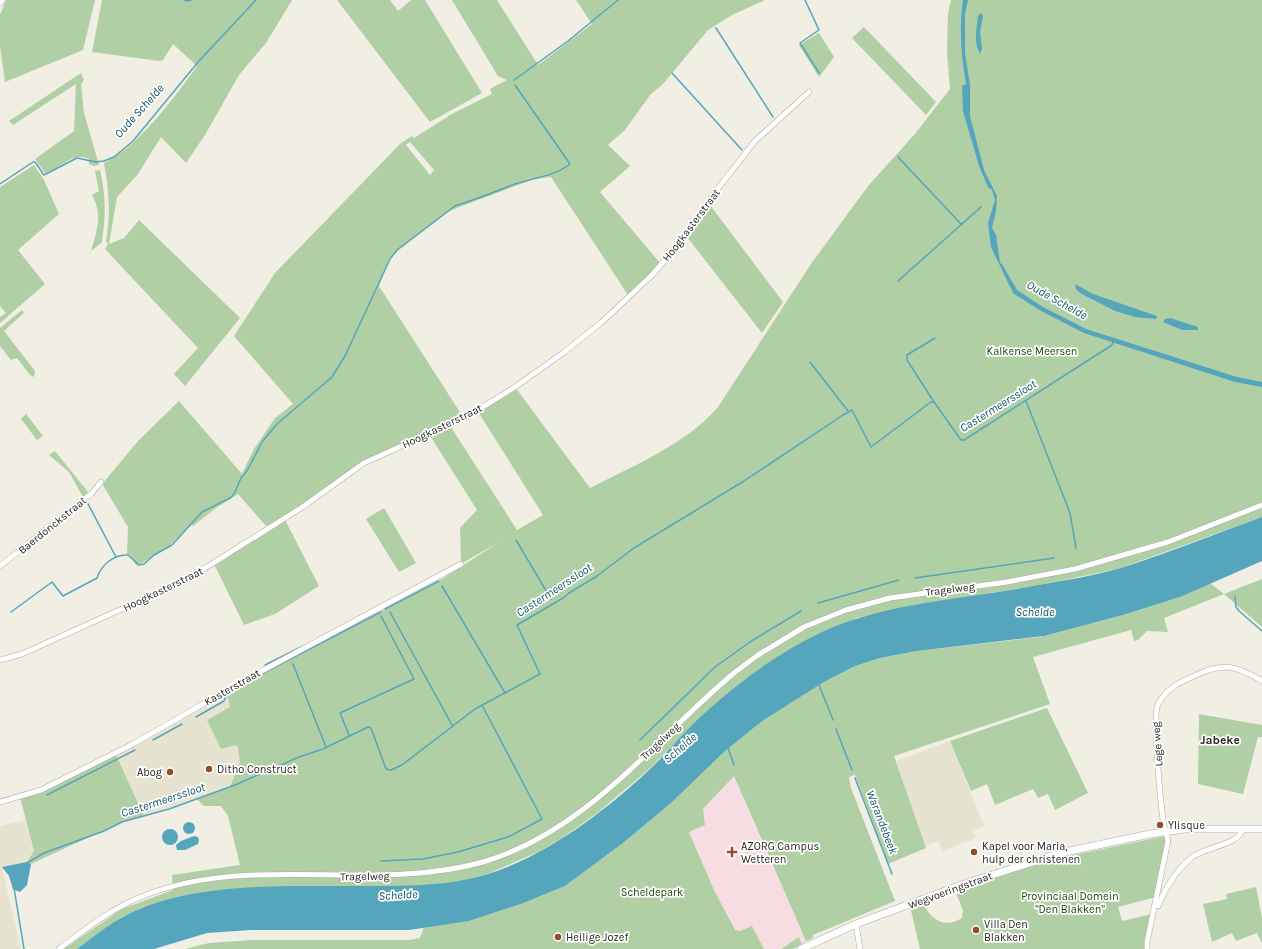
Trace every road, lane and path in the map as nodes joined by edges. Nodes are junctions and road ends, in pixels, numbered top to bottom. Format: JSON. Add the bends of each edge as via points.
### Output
{"nodes":[{"id":1,"x":809,"y":92,"type":"dead end"},
{"id":2,"x":101,"y":482,"type":"dead end"},
{"id":3,"x":1262,"y":505,"type":"edge"},
{"id":4,"x":461,"y":564,"type":"dead end"},
{"id":5,"x":0,"y":566,"type":"edge"},
{"id":6,"x":0,"y":660,"type":"edge"},
{"id":7,"x":1262,"y":681,"type":"edge"},
{"id":8,"x":0,"y":802,"type":"edge"},
{"id":9,"x":1243,"y":829,"type":"junction"},
{"id":10,"x":1262,"y":829,"type":"edge"},
{"id":11,"x":1165,"y":832,"type":"junction"},
{"id":12,"x":1152,"y":919,"type":"junction"},
{"id":13,"x":856,"y":924,"type":"junction"},
{"id":14,"x":59,"y":949,"type":"edge"},
{"id":15,"x":802,"y":949,"type":"edge"},
{"id":16,"x":860,"y":949,"type":"edge"},
{"id":17,"x":1148,"y":949,"type":"edge"}],
"edges":[{"from":1,"to":6,"type":"street","name":"Hoogkasterstraat","via":[[755,140],[683,239],[652,275],[602,322],[515,387],[468,416],[364,463],[301,508],[186,580],[22,654]]},
{"from":2,"to":5,"type":"street","name":"Baerdonckstraat","via":[[91,494]]},
{"from":3,"to":14,"type":"street","name":"Tragelweg","via":[[1168,542],[1081,567],[869,603],[804,627],[734,673],[582,811],[533,842],[503,854],[459,867],[408,875],[243,876],[183,884],[121,906]]},
{"from":4,"to":8,"type":"street","name":"Kasterstraat","via":[[245,680],[134,744],[41,790]]},
{"from":7,"to":11,"type":"street","name":"Lege weg","via":[[1245,670],[1220,666],[1172,686],[1157,705],[1156,721]]},
{"from":9,"to":10,"type":"main road","name":"Wegvoeringstraat"},
{"from":9,"to":11,"type":"main road","name":"Wegvoeringstraat"},
{"from":9,"to":12,"type":"street","via":[[1236,840],[1212,847],[1192,857],[1178,872]]},
{"from":11,"to":12,"type":"street","name":"Lege weg","via":[[1168,841]]},
{"from":11,"to":13,"type":"main road","name":"Wegvoeringstraat","via":[[1039,859]]},
{"from":12,"to":17,"type":"street"},
{"from":13,"to":15,"type":"main road","name":"Wegvoeringstraat"},
{"from":13,"to":16,"type":"street"}]}
